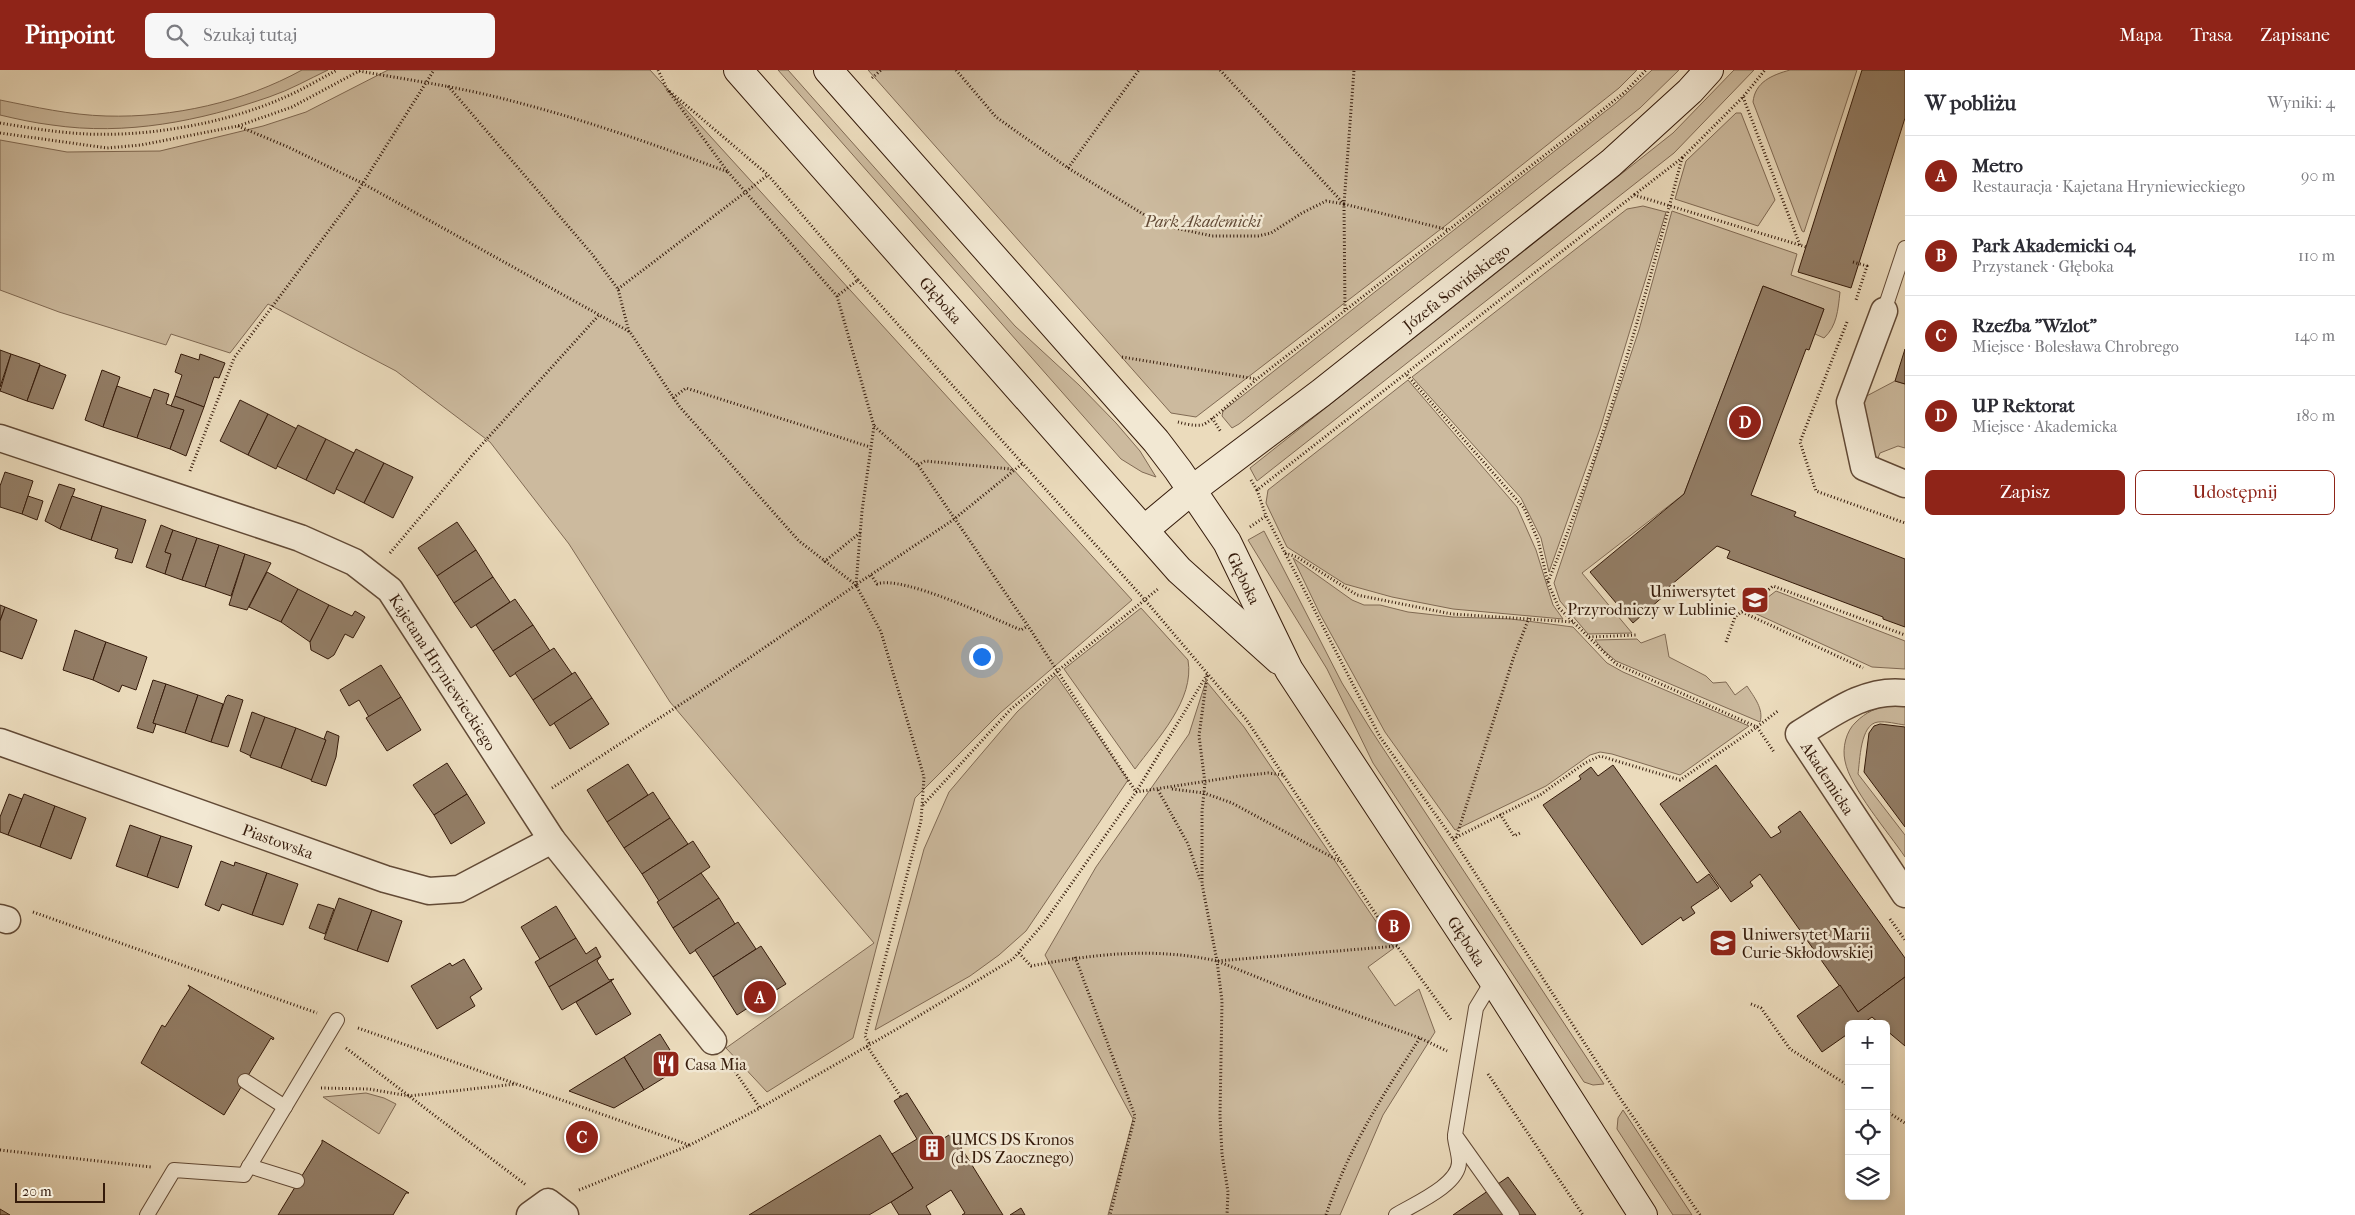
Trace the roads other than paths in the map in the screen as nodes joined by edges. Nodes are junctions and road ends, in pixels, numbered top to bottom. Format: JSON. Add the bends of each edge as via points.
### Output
{"nodes":[{"id":1,"x":738,"y":70,"type":"edge"},
{"id":2,"x":828,"y":70,"type":"edge"},
{"id":3,"x":1708,"y":70,"type":"edge"},
{"id":4,"x":1905,"y":248,"type":"edge"},
{"id":5,"x":1884,"y":311,"type":"joint"},
{"id":6,"x":0,"y":438,"type":"edge"},
{"id":7,"x":1905,"y":484,"type":"edge"},
{"id":8,"x":1192,"y":490,"type":"junction"},
{"id":9,"x":1144,"y":530,"type":"junction"},
{"id":10,"x":1289,"y":670,"type":"junction"},
{"id":11,"x":1905,"y":693,"type":"edge"},
{"id":12,"x":0,"y":742,"type":"edge"},
{"id":13,"x":552,"y":840,"type":"junction"},
{"id":14,"x":1905,"y":894,"type":"edge"},
{"id":15,"x":1493,"y":980,"type":"junction"},
{"id":16,"x":337,"y":1020,"type":"dead end"},
{"id":17,"x":713,"y":1041,"type":"road end"},
{"id":18,"x":245,"y":1082,"type":"dead end"},
{"id":19,"x":288,"y":1101,"type":"junction"},
{"id":20,"x":1455,"y":1135,"type":"junction"},
{"id":21,"x":249,"y":1166,"type":"junction"},
{"id":22,"x":297,"y":1180,"type":"dead end"},
{"id":23,"x":1398,"y":1214,"type":"edge"},
{"id":24,"x":147,"y":1215,"type":"edge"},
{"id":25,"x":1512,"y":1215,"type":"edge"},
{"id":26,"x":1642,"y":1215,"type":"edge"}],
"edges":[{"from":1,"to":9,"type":"main road","name":"Głęboka"},
{"from":2,"to":8,"type":"main road","name":"Głęboka","via":[[1156,441]]},
{"from":3,"to":8,"type":"main road","name":"Józefa Sowińskiego","via":[[1690,91],[1611,163],[1321,393]]},
{"from":4,"to":5,"type":"lane"},
{"from":5,"to":7,"type":"street","via":[[1850,402],[1864,468]]},
{"from":6,"to":13,"type":"street","name":"Kajetana Hryniewieckiego","via":[[300,538],[354,562],[390,590]]},
{"from":8,"to":9,"type":"main road"},
{"from":8,"to":10,"type":"main road","name":"Głęboka","via":[[1226,542]]},
{"from":9,"to":10,"type":"main road","name":"Głęboka","via":[[1179,570]]},
{"from":10,"to":15,"type":"main road","name":"Głęboka"},
{"from":11,"to":14,"type":"street","name":"Akademicka","via":[[1887,691],[1850,703],[1799,734]]},
{"from":12,"to":13,"type":"street","name":"Piastowska","via":[[385,879],[429,891],[460,890]]},
{"from":13,"to":17,"type":"street","name":"Kajetana Hryniewieckiego"},
{"from":15,"to":20,"type":"lane","via":[[1476,1008]]},
{"from":15,"to":26,"type":"main road","name":"Głęboka"},
{"from":16,"to":19,"type":"lane"},
{"from":18,"to":19,"type":"lane"},
{"from":19,"to":21,"type":"lane"},
{"from":20,"to":23,"type":"lane","via":[[1459,1163],[1455,1175],[1448,1183]]},
{"from":20,"to":25,"type":"lane"},
{"from":21,"to":22,"type":"lane"},
{"from":21,"to":24,"type":"lane","via":[[244,1175],[174,1170]]}]}
